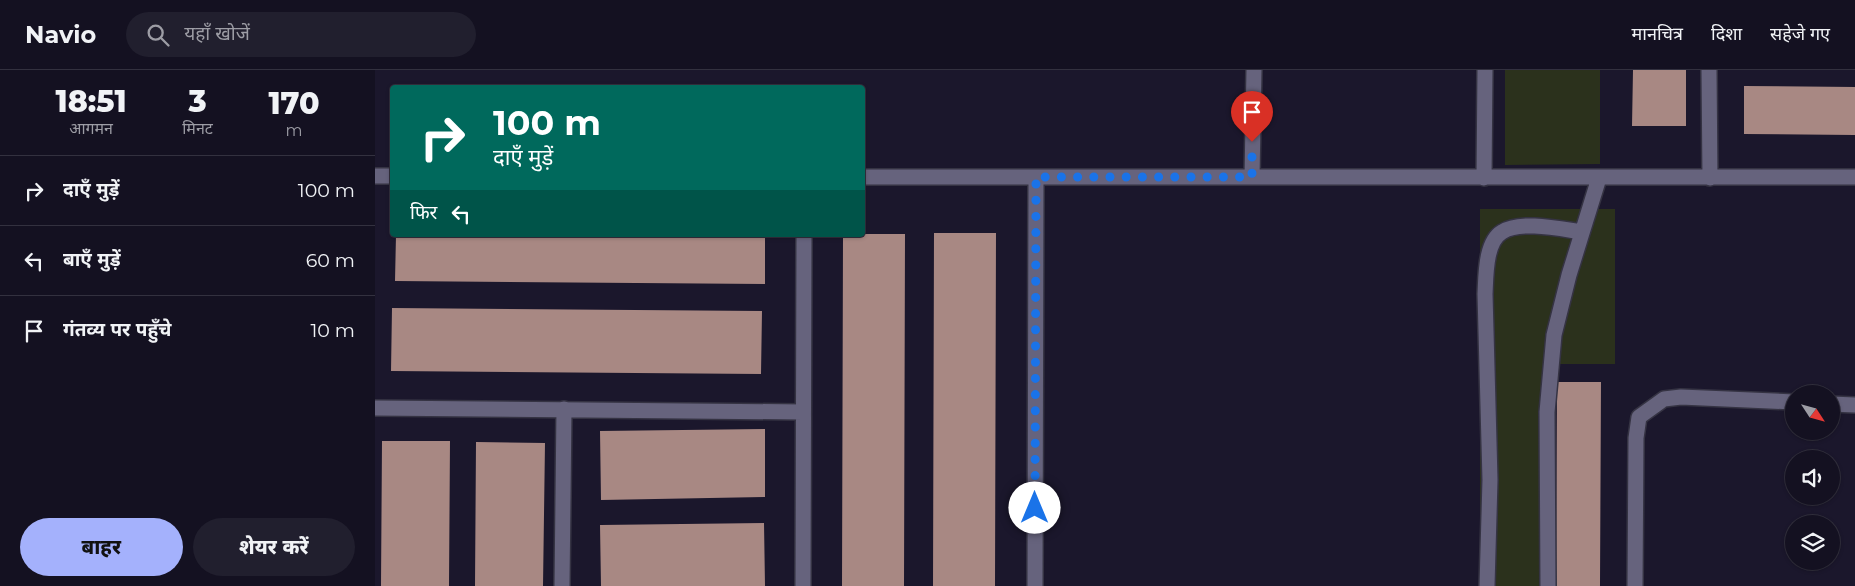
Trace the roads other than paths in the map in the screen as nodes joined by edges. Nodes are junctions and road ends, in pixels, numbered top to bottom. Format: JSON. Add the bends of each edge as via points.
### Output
{"nodes":[{"id":1,"x":1254,"y":70,"type":"edge"},
{"id":2,"x":1485,"y":70,"type":"edge"},
{"id":3,"x":1709,"y":70,"type":"edge"},
{"id":4,"x":375,"y":176,"type":"edge"},
{"id":5,"x":390,"y":176,"type":"edge"},
{"id":6,"x":865,"y":177,"type":"edge"},
{"id":7,"x":1036,"y":177,"type":"junction"},
{"id":8,"x":1252,"y":177,"type":"junction"},
{"id":9,"x":1484,"y":178,"type":"junction"},
{"id":10,"x":1599,"y":178,"type":"junction"},
{"id":11,"x":1710,"y":178,"type":"junction"},
{"id":12,"x":1855,"y":178,"type":"edge"},
{"id":13,"x":1582,"y":232,"type":"junction"},
{"id":14,"x":804,"y":237,"type":"edge"},
{"id":15,"x":1785,"y":402,"type":"edge"},
{"id":16,"x":1840,"y":404,"type":"edge"},
{"id":17,"x":1855,"y":405,"type":"edge"},
{"id":18,"x":375,"y":408,"type":"edge"},
{"id":19,"x":564,"y":408,"type":"junction"},
{"id":20,"x":803,"y":412,"type":"junction"},
{"id":21,"x":562,"y":586,"type":"edge"},
{"id":22,"x":803,"y":586,"type":"edge"},
{"id":23,"x":1035,"y":586,"type":"edge"},
{"id":24,"x":1487,"y":586,"type":"edge"},
{"id":25,"x":1548,"y":586,"type":"edge"},
{"id":26,"x":1635,"y":586,"type":"edge"}],
"edges":[{"from":1,"to":8,"type":"street"},
{"from":2,"to":9,"type":"street"},
{"from":3,"to":11,"type":"street"},
{"from":4,"to":5,"type":"street"},
{"from":6,"to":7,"type":"street"},
{"from":7,"to":8,"type":"street"},
{"from":7,"to":23,"type":"street"},
{"from":8,"to":9,"type":"street"},
{"from":9,"to":10,"type":"street"},
{"from":10,"to":11,"type":"street"},
{"from":10,"to":13,"type":"street"},
{"from":11,"to":12,"type":"street"},
{"from":13,"to":24,"type":"street","via":[[1525,225],[1501,232],[1493,242],[1486,264],[1490,480]]},
{"from":13,"to":25,"type":"street","via":[[1554,335],[1547,412]]},
{"from":14,"to":20,"type":"street"},
{"from":15,"to":26,"type":"street","via":[[1681,397],[1663,399],[1639,417],[1636,438]]},
{"from":16,"to":17,"type":"street"},
{"from":18,"to":19,"type":"street"},
{"from":19,"to":20,"type":"street"},
{"from":19,"to":21,"type":"street"},
{"from":20,"to":22,"type":"street"}]}
